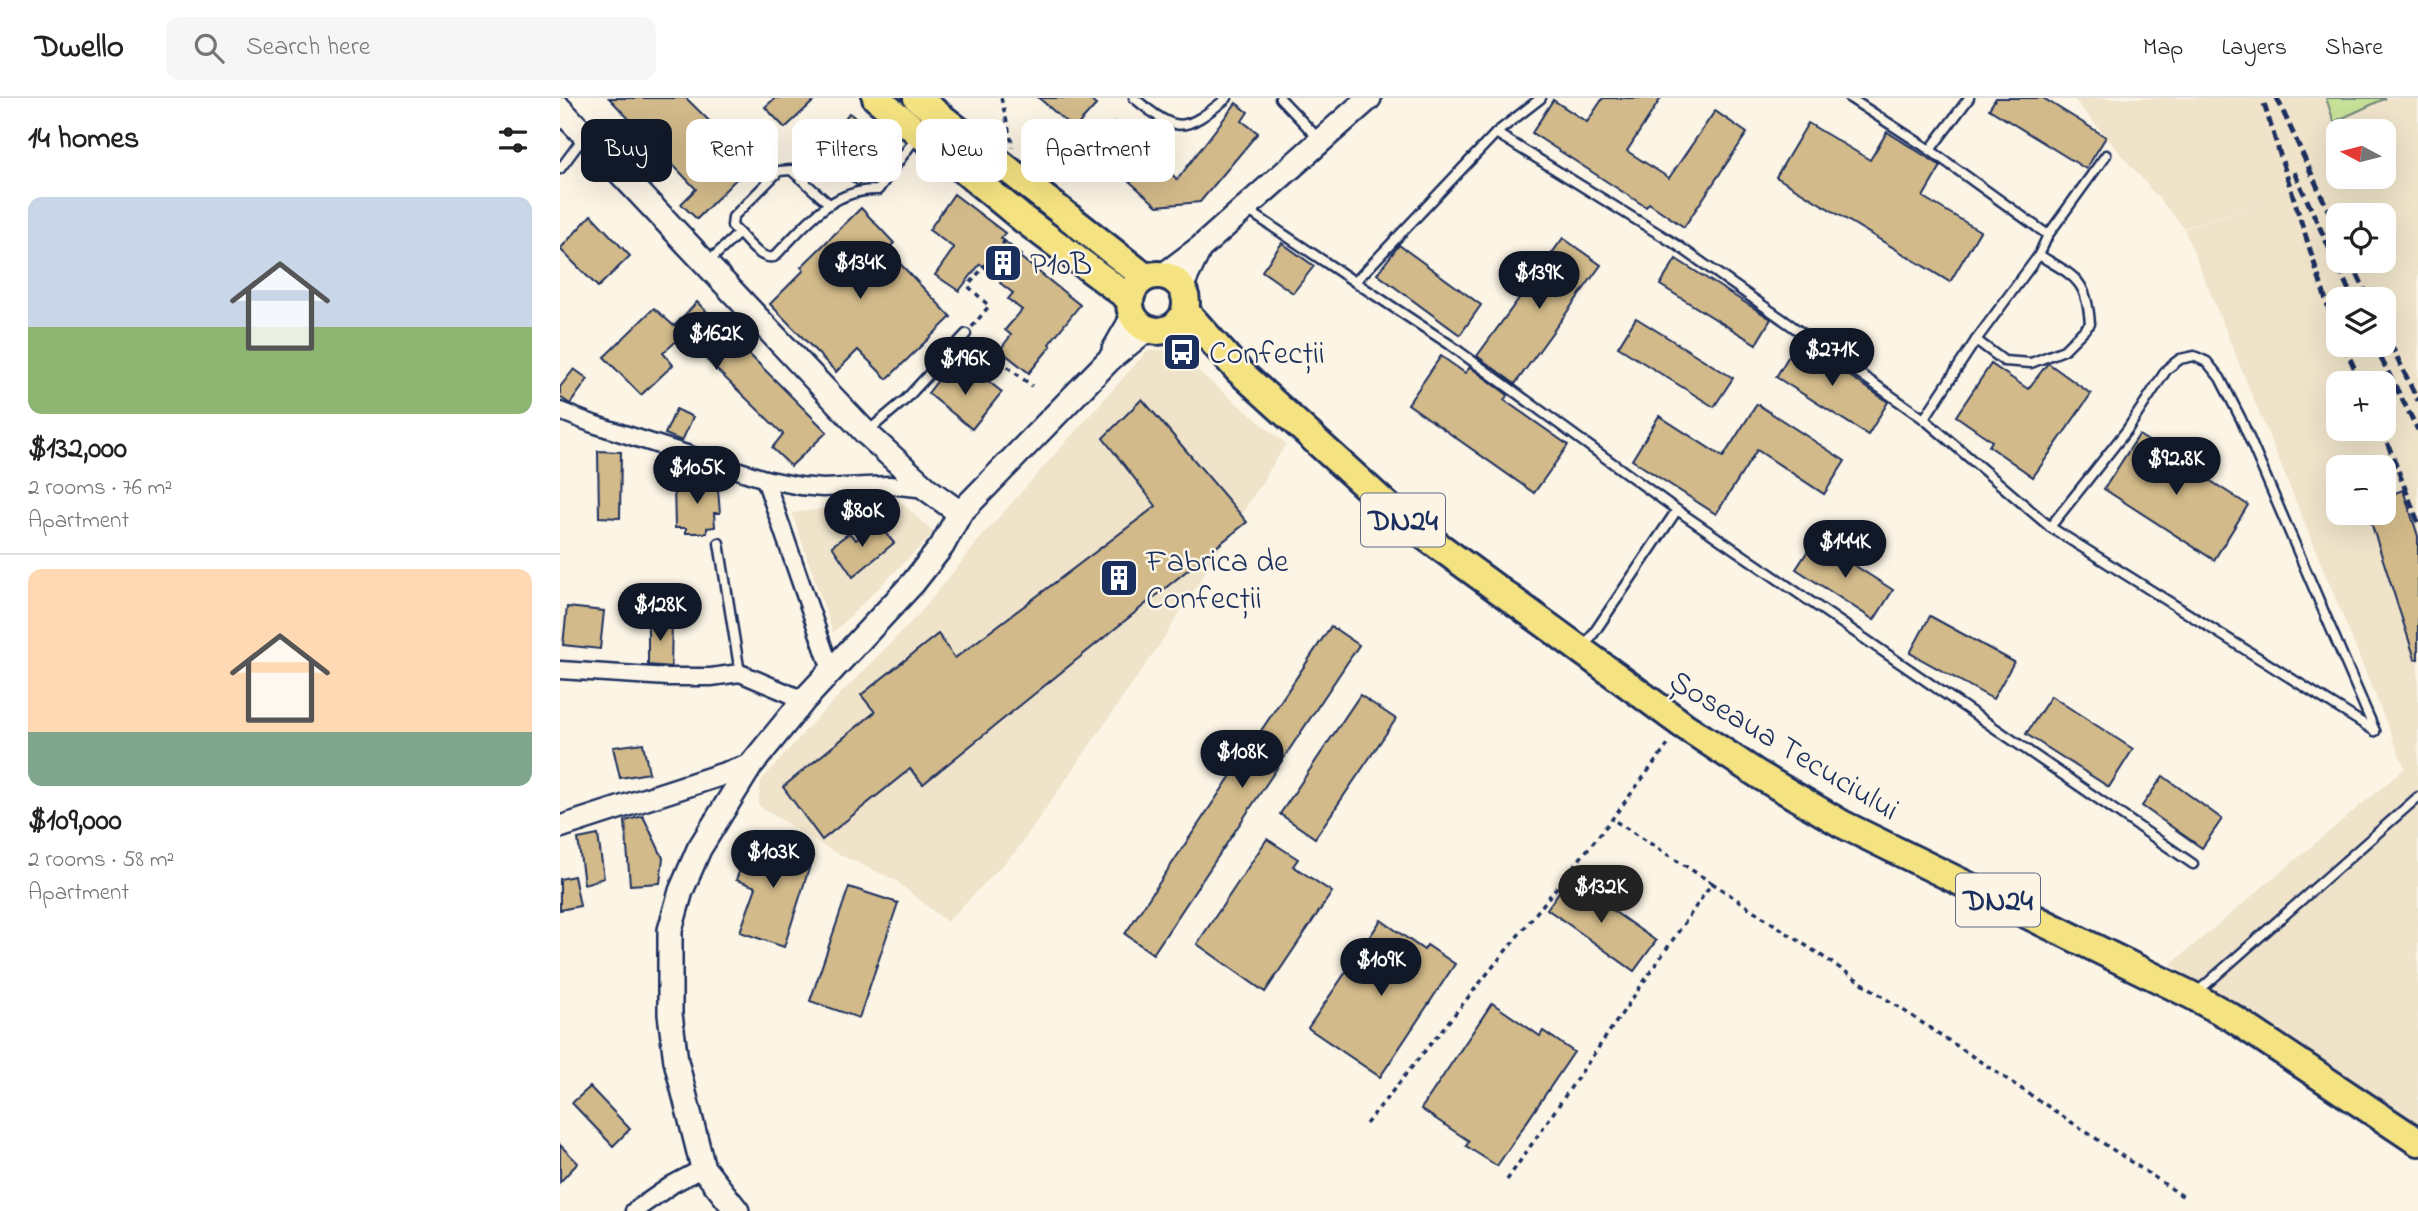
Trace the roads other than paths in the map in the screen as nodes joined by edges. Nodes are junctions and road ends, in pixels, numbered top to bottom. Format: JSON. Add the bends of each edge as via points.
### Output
{"nodes":[{"id":1,"x":876,"y":98,"type":"edge"},
{"id":2,"x":1134,"y":98,"type":"edge"},
{"id":3,"x":1227,"y":98,"type":"edge"},
{"id":4,"x":1280,"y":98,"type":"edge"},
{"id":5,"x":1369,"y":98,"type":"edge"},
{"id":6,"x":1541,"y":98,"type":"edge"},
{"id":7,"x":1850,"y":98,"type":"edge"},
{"id":8,"x":1969,"y":98,"type":"edge"},
{"id":9,"x":931,"y":103,"type":"edge"},
{"id":10,"x":560,"y":109,"type":"edge"},
{"id":11,"x":581,"y":131,"type":"edge"},
{"id":12,"x":916,"y":131,"type":"edge"},
{"id":13,"x":1496,"y":133,"type":"junction"},
{"id":14,"x":916,"y":138,"type":"edge"},
{"id":15,"x":581,"y":140,"type":"edge"},
{"id":16,"x":1320,"y":141,"type":"junction"},
{"id":17,"x":1930,"y":150,"type":"junction"},
{"id":18,"x":2106,"y":155,"type":"dead end"},
{"id":19,"x":560,"y":169,"type":"edge"},
{"id":20,"x":630,"y":182,"type":"edge"},
{"id":21,"x":978,"y":182,"type":"edge"},
{"id":22,"x":828,"y":203,"type":"junction"},
{"id":23,"x":1243,"y":208,"type":"junction"},
{"id":24,"x":738,"y":233,"type":"junction"},
{"id":25,"x":2048,"y":235,"type":"junction"},
{"id":26,"x":2039,"y":255,"type":"junction"},
{"id":27,"x":707,"y":263,"type":"junction"},
{"id":28,"x":1355,"y":282,"type":"junction"},
{"id":29,"x":1170,"y":295,"type":"junction"},
{"id":30,"x":1137,"y":315,"type":"junction"},
{"id":31,"x":966,"y":334,"type":"road end"},
{"id":32,"x":1976,"y":340,"type":"junction"},
{"id":33,"x":560,"y":411,"type":"edge"},
{"id":34,"x":1923,"y":419,"type":"junction"},
{"id":35,"x":866,"y":433,"type":"junction"},
{"id":36,"x":765,"y":479,"type":"junction"},
{"id":37,"x":927,"y":489,"type":"junction"},
{"id":38,"x":1677,"y":510,"type":"junction"},
{"id":39,"x":960,"y":513,"type":"junction"},
{"id":40,"x":2050,"y":527,"type":"junction"},
{"id":41,"x":719,"y":543,"type":"dead end"},
{"id":42,"x":1582,"y":652,"type":"junction"},
{"id":43,"x":560,"y":670,"type":"edge"},
{"id":44,"x":831,"y":670,"type":"junction"},
{"id":45,"x":740,"y":673,"type":"junction"},
{"id":46,"x":804,"y":700,"type":"junction"},
{"id":47,"x":751,"y":765,"type":"junction"},
{"id":48,"x":2418,"y":797,"type":"edge"},
{"id":49,"x":560,"y":827,"type":"edge"},
{"id":50,"x":2193,"y":864,"type":"dead end"},
{"id":51,"x":2193,"y":996,"type":"junction"},
{"id":52,"x":2418,"y":1142,"type":"edge"},
{"id":53,"x":703,"y":1168,"type":"junction"},
{"id":54,"x":729,"y":1204,"type":"edge"},
{"id":55,"x":634,"y":1211,"type":"edge"}],
"edges":[{"from":1,"to":12,"type":"main road"},
{"from":2,"to":3,"type":"lane","via":[[1161,120],[1178,126],[1193,123]]},
{"from":4,"to":16,"type":"lane"},
{"from":5,"to":16,"type":"main road"},
{"from":6,"to":13,"type":"lane"},
{"from":7,"to":17,"type":"lane"},
{"from":8,"to":17,"type":"lane"},
{"from":9,"to":29,"type":"main road","number":"DN24","via":[[1008,171]]},
{"from":10,"to":11,"type":"main road"},
{"from":13,"to":28,"type":"lane"},
{"from":13,"to":34,"type":"lane","via":[[1677,245]]},
{"from":14,"to":22,"type":"lane","via":[[878,190],[860,190]]},
{"from":15,"to":19,"type":"lane"},
{"from":16,"to":23,"type":"main road"},
{"from":17,"to":25,"type":"lane"},
{"from":18,"to":25,"type":"lane"},
{"from":20,"to":27,"type":"main road"},
{"from":21,"to":30,"type":"main road"},
{"from":22,"to":24,"type":"lane","via":[[774,257],[761,255]]},
{"from":22,"to":24,"type":"lane","via":[[792,170],[779,171],[733,217],[732,226]]},
{"from":23,"to":28,"type":"lane"},
{"from":23,"to":29,"type":"main road","via":[[1200,248]]},
{"from":24,"to":27,"type":"lane"},
{"from":25,"to":26,"type":"lane"},
{"from":26,"to":32,"type":"lane"},
{"from":26,"to":32,"type":"lane","via":[[2075,276],[2088,297],[2090,324],[2064,350],[2031,363],[2004,361]]},
{"from":27,"to":35,"type":"main road"},
{"from":28,"to":38,"type":"lane","via":[[1449,344]]},
{"from":29,"to":30,"type":"main road","via":[[1132,290]]},
{"from":29,"to":30,"type":"main road","via":[[1166,330]]},
{"from":29,"to":42,"type":"main road","name":"Șoseaua Tecuciului","number":"DN24","via":[[1239,372],[1403,520]]},
{"from":30,"to":39,"type":"main road","via":[[1110,359]]},
{"from":31,"to":35,"type":"lane","via":[[906,399]]},
{"from":32,"to":34,"type":"lane"},
{"from":33,"to":36,"type":"street"},
{"from":34,"to":40,"type":"lane"},
{"from":35,"to":37,"type":"main road"},
{"from":36,"to":37,"type":"street","via":[[824,488],[890,485]]},
{"from":36,"to":44,"type":"street"},
{"from":37,"to":39,"type":"main road"},
{"from":38,"to":42,"type":"lane"},
{"from":38,"to":50,"type":"lane"},
{"from":39,"to":44,"type":"main road","via":[[913,583]]},
{"from":40,"to":40,"type":"lane","via":[[2127,430],[2167,369],[2194,356],[2207,362],[2241,419],[2375,731]]},
{"from":41,"to":45,"type":"lane"},
{"from":42,"to":51,"type":"main road","name":"Șoseaua Tecuciului","number":"DN24","via":[[1683,725],[1842,824]]},
{"from":43,"to":45,"type":"street","via":[[668,677]]},
{"from":44,"to":46,"type":"main road"},
{"from":45,"to":46,"type":"street"},
{"from":46,"to":47,"type":"main road"},
{"from":47,"to":49,"type":"street"},
{"from":47,"to":53,"type":"main road","via":[[699,849],[670,929],[670,1014],[676,1061]]},
{"from":48,"to":51,"type":"lane"},
{"from":51,"to":52,"type":"main road","name":"Șoseaua Tecuciului","number":"DN24"},
{"from":53,"to":54,"type":"main road"},
{"from":53,"to":55,"type":"street"}]}
